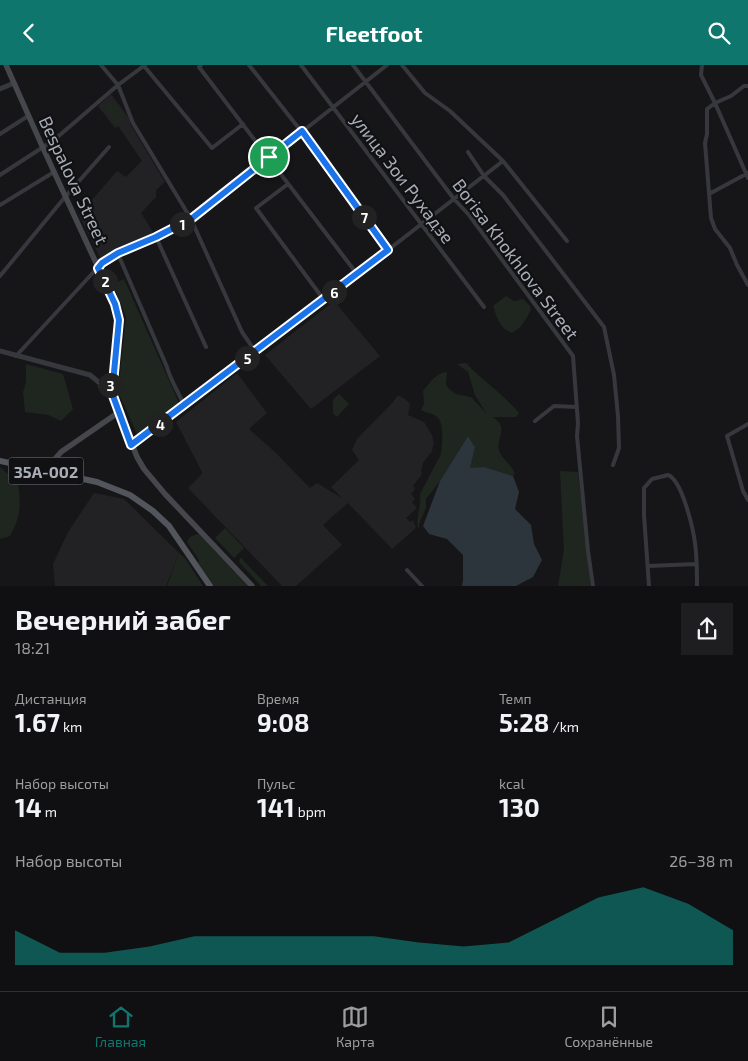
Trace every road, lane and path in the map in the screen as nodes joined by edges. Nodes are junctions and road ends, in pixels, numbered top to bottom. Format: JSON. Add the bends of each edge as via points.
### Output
{"nodes":[{"id":1,"x":6,"y":65,"type":"edge"},
{"id":2,"x":101,"y":65,"type":"edge"},
{"id":3,"x":201,"y":65,"type":"edge"},
{"id":4,"x":249,"y":65,"type":"edge"},
{"id":5,"x":301,"y":65,"type":"edge"},
{"id":6,"x":353,"y":65,"type":"edge"},
{"id":7,"x":387,"y":65,"type":"edge"},
{"id":8,"x":402,"y":65,"type":"edge"},
{"id":9,"x":702,"y":65,"type":"edge"},
{"id":10,"x":144,"y":66,"type":"edge"},
{"id":11,"x":365,"y":81,"type":"junction"},
{"id":12,"x":14,"y":83,"type":"junction"},
{"id":13,"x":118,"y":85,"type":"junction"},
{"id":14,"x":748,"y":86,"type":"edge"},
{"id":15,"x":0,"y":89,"type":"edge"},
{"id":16,"x":715,"y":103,"type":"junction"},
{"id":17,"x":332,"y":107,"type":"junction"},
{"id":18,"x":28,"y":116,"type":"junction"},
{"id":19,"x":243,"y":124,"type":"junction"},
{"id":20,"x":302,"y":131,"type":"junction"},
{"id":21,"x":0,"y":134,"type":"edge"},
{"id":22,"x":109,"y":147,"type":"dead end"},
{"id":23,"x":42,"y":148,"type":"junction"},
{"id":24,"x":468,"y":152,"type":"dead end"},
{"id":25,"x":269,"y":157,"type":"junction"},
{"id":26,"x":503,"y":161,"type":"junction"},
{"id":27,"x":54,"y":172,"type":"junction"},
{"id":28,"x":0,"y":175,"type":"edge"},
{"id":29,"x":747,"y":175,"type":"edge"},
{"id":30,"x":484,"y":176,"type":"junction"},
{"id":31,"x":288,"y":184,"type":"junction"},
{"id":32,"x":709,"y":194,"type":"junction"},
{"id":33,"x":66,"y":197,"type":"junction"},
{"id":34,"x":454,"y":199,"type":"junction"},
{"id":35,"x":0,"y":205,"type":"edge"},
{"id":36,"x":191,"y":219,"type":"junction"},
{"id":37,"x":422,"y":224,"type":"junction"},
{"id":38,"x":156,"y":237,"type":"junction"},
{"id":39,"x":567,"y":241,"type":"dead end"},
{"id":40,"x":388,"y":250,"type":"junction"},
{"id":41,"x":118,"y":253,"type":"junction"},
{"id":42,"x":98,"y":268,"type":"junction"},
{"id":43,"x":358,"y":274,"type":"junction"},
{"id":44,"x":0,"y":276,"type":"edge"},
{"id":45,"x":748,"y":285,"type":"edge"},
{"id":46,"x":324,"y":299,"type":"junction"},
{"id":47,"x":484,"y":307,"type":"dead end"},
{"id":48,"x":206,"y":347,"type":"dead end"},
{"id":49,"x":0,"y":351,"type":"edge"},
{"id":50,"x":255,"y":351,"type":"junction"},
{"id":51,"x":16,"y":356,"type":"junction"},
{"id":52,"x":113,"y":383,"type":"junction"},
{"id":53,"x":103,"y":385,"type":"junction"},
{"id":54,"x":112,"y":393,"type":"junction"},
{"id":55,"x":184,"y":405,"type":"junction"},
{"id":56,"x":577,"y":407,"type":"junction"},
{"id":57,"x":119,"y":412,"type":"junction"},
{"id":58,"x":535,"y":421,"type":"dead end"},
{"id":59,"x":748,"y":423,"type":"edge"},
{"id":60,"x":131,"y":445,"type":"junction"},
{"id":61,"x":0,"y":461,"type":"edge"},
{"id":62,"x":613,"y":465,"type":"dead end"},
{"id":63,"x":50,"y":472,"type":"junction"},
{"id":64,"x":748,"y":500,"type":"edge"},
{"id":65,"x":696,"y":564,"type":"junction"},
{"id":66,"x":648,"y":566,"type":"junction"},
{"id":67,"x":407,"y":569,"type":"dead end"},
{"id":68,"x":210,"y":586,"type":"edge"},
{"id":69,"x":252,"y":586,"type":"edge"},
{"id":70,"x":422,"y":586,"type":"edge"},
{"id":71,"x":593,"y":586,"type":"edge"},
{"id":72,"x":649,"y":586,"type":"edge"},
{"id":73,"x":697,"y":586,"type":"edge"}],
"edges":[{"from":1,"to":12,"type":"main road","name":"Bespalova Street"},
{"from":2,"to":13,"type":"street"},
{"from":3,"to":19,"type":"street","via":[[199,67]]},
{"from":4,"to":20,"type":"street"},
{"from":5,"to":17,"type":"street","name":"улица Зои Рухадзе"},
{"from":6,"to":11,"type":"street","name":"Borisa Khokhlova Street"},
{"from":7,"to":11,"type":"street"},
{"from":8,"to":26,"type":"street","via":[[425,93],[450,111]]},
{"from":9,"to":16,"type":"street","via":[[701,75]]},
{"from":10,"to":13,"type":"street"},
{"from":10,"to":19,"type":"street","via":[[212,148]]},
{"from":11,"to":17,"type":"street"},
{"from":11,"to":34,"type":"street","name":"Borisa Khokhlova Street"},
{"from":12,"to":15,"type":"street"},
{"from":12,"to":18,"type":"main road","name":"Bespalova Street"},
{"from":13,"to":23,"type":"street"},
{"from":13,"to":36,"type":"street","via":[[133,123]]},
{"from":14,"to":16,"type":"street"},
{"from":16,"to":29,"type":"street"},
{"from":16,"to":32,"type":"street","via":[[706,109]]},
{"from":17,"to":20,"type":"street"},
{"from":17,"to":37,"type":"street","name":"улица Зои Рухадзе"},
{"from":18,"to":21,"type":"street"},
{"from":18,"to":23,"type":"main road","name":"Bespalova Street"},
{"from":19,"to":25,"type":"street"},
{"from":20,"to":25,"type":"street"},
{"from":20,"to":40,"type":"street"},
{"from":22,"to":33,"type":"street"},
{"from":23,"to":27,"type":"main road","name":"Bespalova Street"},
{"from":23,"to":28,"type":"street"},
{"from":24,"to":30,"type":"street"},
{"from":25,"to":31,"type":"street"},
{"from":25,"to":36,"type":"street"},
{"from":26,"to":30,"type":"street"},
{"from":26,"to":39,"type":"street"},
{"from":27,"to":33,"type":"main road","name":"Bespalova Street"},
{"from":27,"to":35,"type":"street"},
{"from":29,"to":32,"type":"street"},
{"from":30,"to":34,"type":"street"},
{"from":30,"to":62,"type":"street","via":[[503,195],[604,327],[618,416],[619,448]]},
{"from":31,"to":43,"type":"street"},
{"from":31,"to":46,"type":"street","via":[[256,208]]},
{"from":32,"to":45,"type":"street","via":[[713,225],[730,248]]},
{"from":33,"to":42,"type":"main road","name":"Bespalova Street"},
{"from":33,"to":44,"type":"street"},
{"from":34,"to":37,"type":"street"},
{"from":34,"to":56,"type":"street","name":"Borisa Khokhlova Street","via":[[572,356]]},
{"from":36,"to":38,"type":"street"},
{"from":36,"to":50,"type":"street","via":[[242,332]]},
{"from":37,"to":40,"type":"street"},
{"from":37,"to":47,"type":"street","name":"улица Зои Рухадзе"},
{"from":38,"to":41,"type":"street"},
{"from":38,"to":48,"type":"street"},
{"from":40,"to":43,"type":"street"},
{"from":41,"to":42,"type":"street"},
{"from":41,"to":55,"type":"street","name":"Bespalova Street","via":[[171,382]]},
{"from":42,"to":51,"type":"street"},
{"from":42,"to":52,"type":"main road","name":"Bespalova Street","via":[[119,320]]},
{"from":43,"to":46,"type":"street"},
{"from":46,"to":50,"type":"street"},
{"from":49,"to":51,"type":"street"},
{"from":50,"to":55,"type":"street"},
{"from":51,"to":53,"type":"street","via":[[90,375]]},
{"from":52,"to":53,"type":"street"},
{"from":52,"to":54,"type":"main road","name":"Bespalova Street"},
{"from":53,"to":54,"type":"street"},
{"from":54,"to":57,"type":"main road","name":"Bespalova Street"},
{"from":55,"to":60,"type":"street"},
{"from":56,"to":58,"type":"street","via":[[554,407]]},
{"from":56,"to":71,"type":"street","name":"Borisa Khokhlova Street"},
{"from":57,"to":60,"type":"main road","name":"Bespalova Street"},
{"from":57,"to":63,"type":"main road","via":[[61,452]]},
{"from":59,"to":64,"type":"street","via":[[727,436]]},
{"from":60,"to":69,"type":"main road","name":"Bespalova Street","via":[[144,469],[165,494]]},
{"from":61,"to":63,"type":"main road","number":"35А-002"},
{"from":63,"to":68,"type":"main road","number":"35А-002","via":[[110,486],[140,500],[173,531]]},
{"from":65,"to":66,"type":"street"},
{"from":65,"to":66,"type":"street","via":[[695,542],[686,505],[672,476],[665,475],[652,479],[644,491]]},
{"from":65,"to":73,"type":"street"},
{"from":66,"to":72,"type":"street"},
{"from":67,"to":70,"type":"street"}]}
